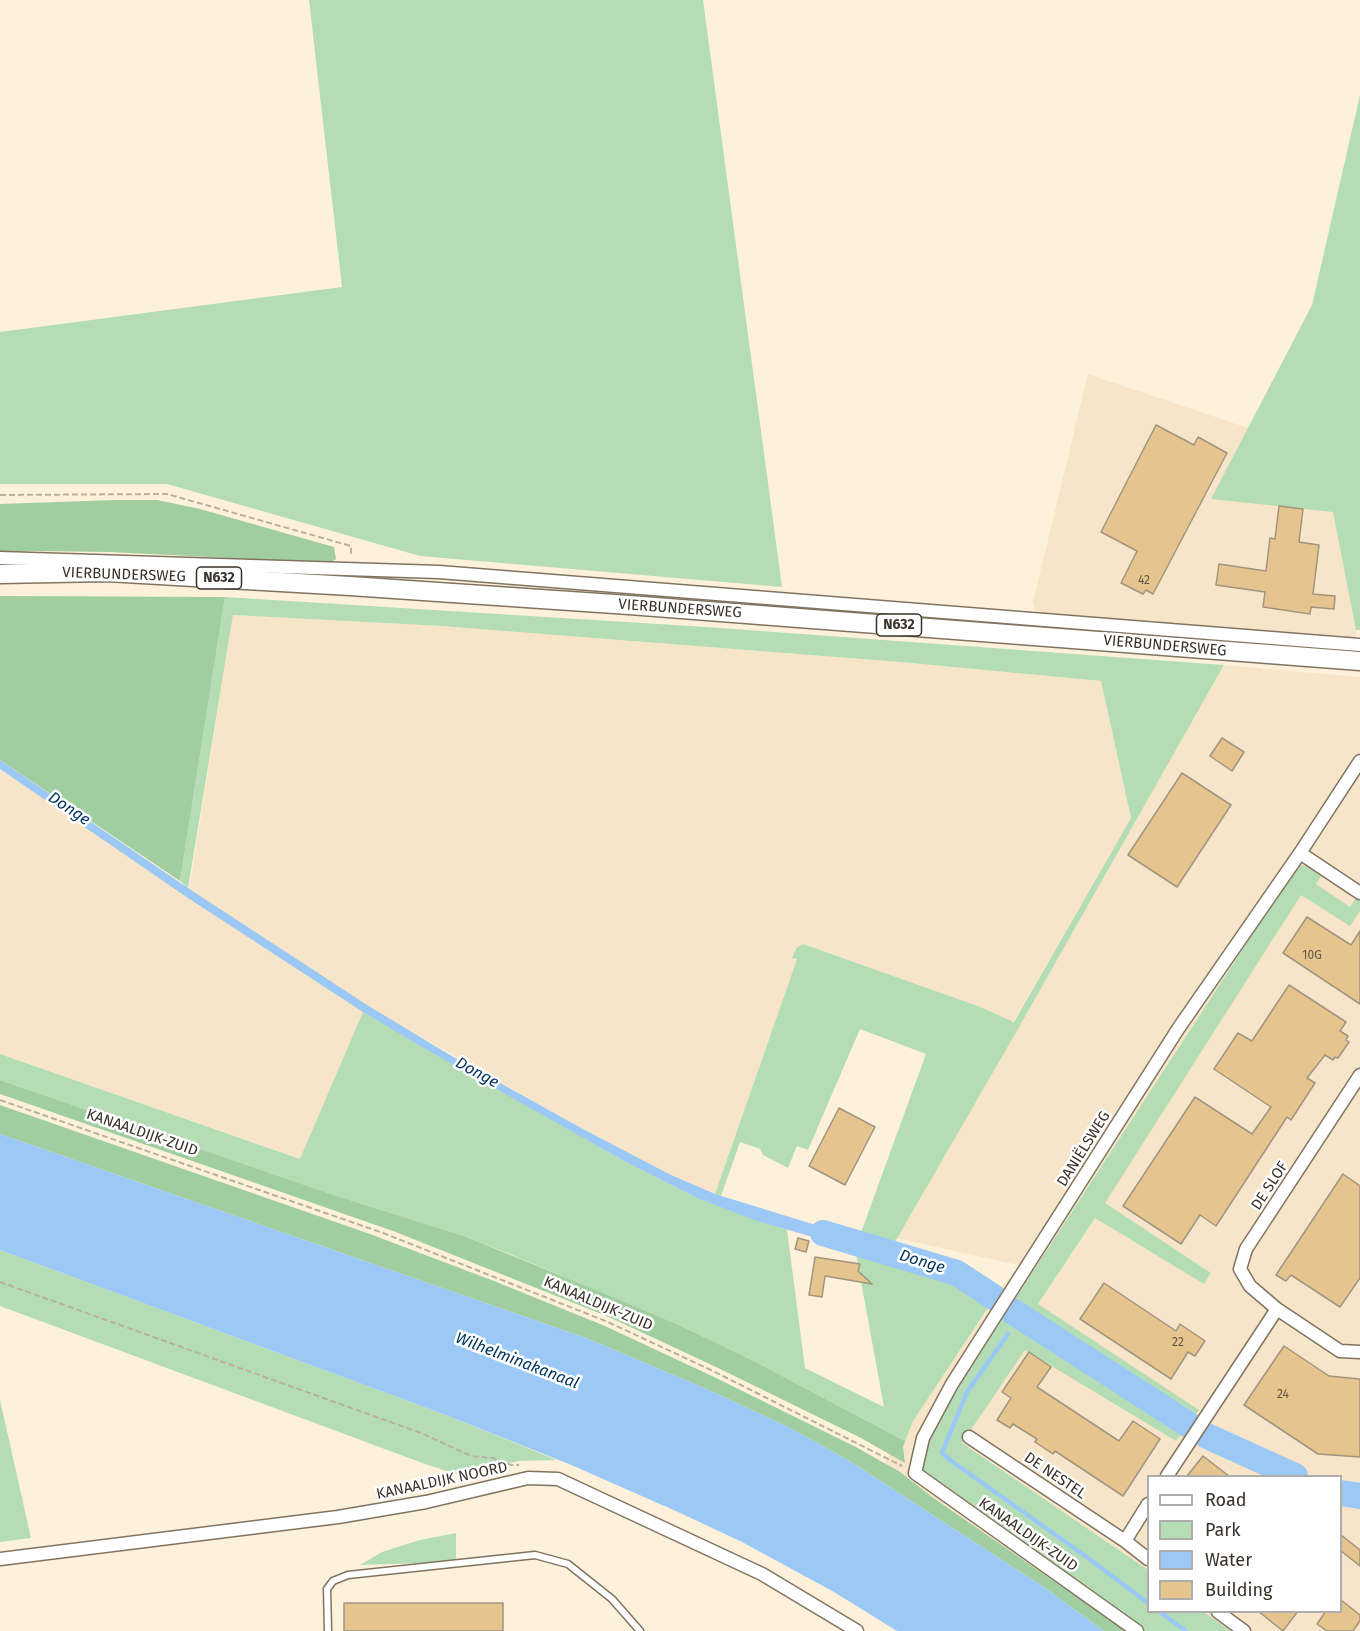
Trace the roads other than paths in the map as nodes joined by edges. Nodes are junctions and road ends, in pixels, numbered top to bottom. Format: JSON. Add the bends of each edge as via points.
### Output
{"nodes":[{"id":1,"x":0,"y":558,"type":"edge"},
{"id":2,"x":439,"y":572,"type":"junction"},
{"id":3,"x":0,"y":574,"type":"edge"},
{"id":4,"x":351,"y":577,"type":"junction"},
{"id":5,"x":631,"y":586,"type":"junction"},
{"id":6,"x":437,"y":591,"type":"junction"},
{"id":7,"x":629,"y":605,"type":"junction"},
{"id":8,"x":827,"y":611,"type":"junction"},
{"id":9,"x":1360,"y":645,"type":"edge"},
{"id":10,"x":1350,"y":655,"type":"edge"},
{"id":11,"x":1360,"y":761,"type":"edge"},
{"id":12,"x":1300,"y":853,"type":"junction"},
{"id":13,"x":1360,"y":893,"type":"edge"},
{"id":14,"x":1360,"y":1075,"type":"edge"},
{"id":15,"x":1277,"y":1309,"type":"junction"},
{"id":16,"x":1360,"y":1352,"type":"edge"},
{"id":17,"x":969,"y":1437,"type":"dead end"},
{"id":18,"x":915,"y":1473,"type":"joint"},
{"id":19,"x":1168,"y":1475,"type":"edge"},
{"id":20,"x":1147,"y":1507,"type":"edge"},
{"id":21,"x":1125,"y":1541,"type":"junction"},
{"id":22,"x":1147,"y":1558,"type":"edge"},
{"id":23,"x":0,"y":1559,"type":"edge"},
{"id":24,"x":1221,"y":1613,"type":"edge"},
{"id":25,"x":328,"y":1631,"type":"edge"},
{"id":26,"x":640,"y":1631,"type":"edge"},
{"id":27,"x":857,"y":1631,"type":"edge"},
{"id":28,"x":1137,"y":1631,"type":"edge"},
{"id":29,"x":1244,"y":1631,"type":"edge"}],
"edges":[{"from":1,"to":4,"type":"street","name":"VIERBUNDERSWEG"},
{"from":2,"to":4,"type":"street","name":"VIERBUNDERSWEG"},
{"from":2,"to":5,"type":"street","name":"VIERBUNDERSWEG"},
{"from":2,"to":6,"type":"street"},
{"from":3,"to":4,"type":"main road","name":"VIERBUNDERSWEG","number":"N632"},
{"from":4,"to":6,"type":"main road","name":"VIERBUNDERSWEG","number":"N632"},
{"from":5,"to":7,"type":"street"},
{"from":5,"to":8,"type":"street","name":"VIERBUNDERSWEG"},
{"from":6,"to":7,"type":"main road","name":"VIERBUNDERSWEG","number":"N632"},
{"from":7,"to":8,"type":"main road","name":"VIERBUNDERSWEG","number":"N632"},
{"from":8,"to":10,"type":"main road","name":"VIERBUNDERSWEG","number":"N632"},
{"from":9,"to":10,"type":"street","name":"VIERBUNDERSWEG"},
{"from":11,"to":12,"type":"street","name":"DANIËLSWEG"},
{"from":12,"to":13,"type":"street"},
{"from":12,"to":18,"type":"street","name":"DANIËLSWEG","via":[[1178,1029],[952,1384],[923,1438]]},
{"from":14,"to":15,"type":"street","name":"DE SLOF","via":[[1246,1249],[1240,1269],[1250,1286]]},
{"from":15,"to":16,"type":"street","name":"DE SLOF","via":[[1341,1351]]},
{"from":15,"to":19,"type":"street"},
{"from":17,"to":21,"type":"street","name":"DE NESTEL"},
{"from":18,"to":28,"type":"street","name":"KANAALDIJK-ZUID"},
{"from":20,"to":21,"type":"street"},
{"from":21,"to":22,"type":"street","name":"DE NESTEL"},
{"from":23,"to":27,"type":"street","name":"KANAALDIJK NOORD","via":[[338,1517],[426,1502],[528,1478],[558,1479],[762,1574]]},
{"from":24,"to":29,"type":"street"},
{"from":25,"to":26,"type":"lane","via":[[327,1589],[333,1581],[348,1575],[535,1555],[568,1564],[612,1599]]}]}
